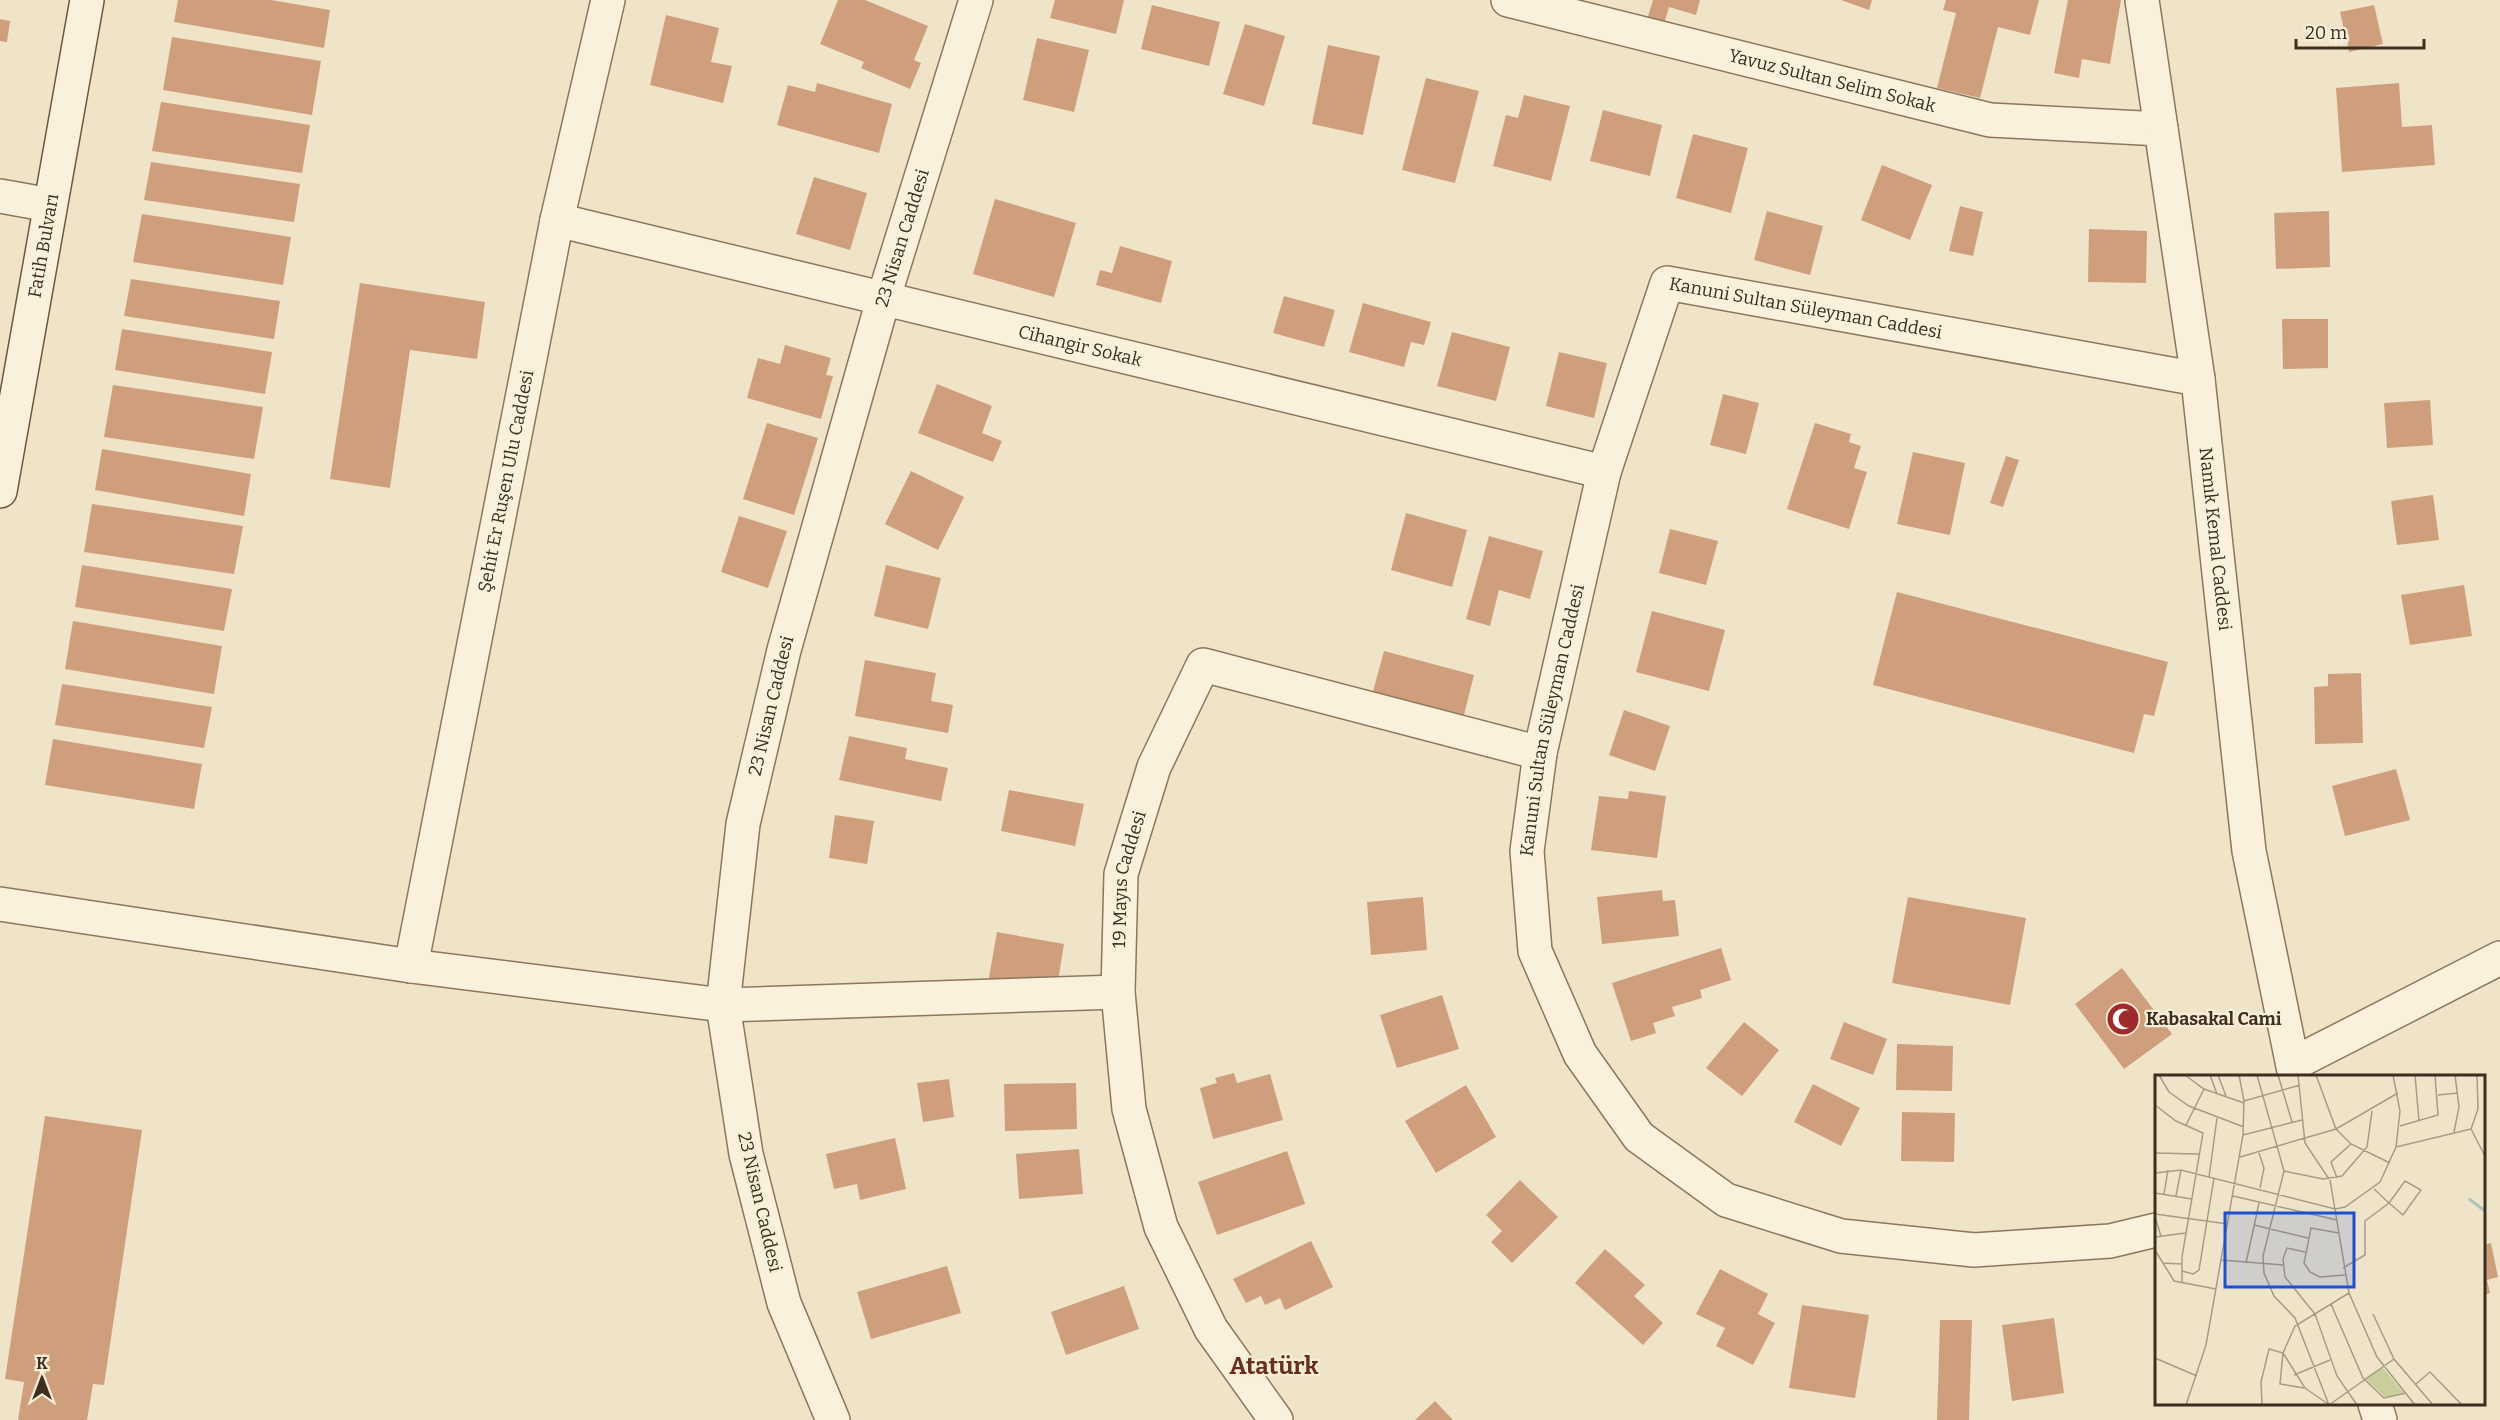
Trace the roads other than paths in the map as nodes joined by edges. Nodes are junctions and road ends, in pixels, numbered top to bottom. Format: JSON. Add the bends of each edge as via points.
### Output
{"nodes":[{"id":1,"x":87,"y":0,"type":"edge"},
{"id":2,"x":608,"y":0,"type":"edge"},
{"id":3,"x":976,"y":0,"type":"edge"},
{"id":4,"x":1508,"y":0,"type":"edge"},
{"id":5,"x":2142,"y":0,"type":"edge"},
{"id":6,"x":2161,"y":129,"type":"junction"},
{"id":7,"x":0,"y":196,"type":"edge"},
{"id":8,"x":50,"y":206,"type":"junction"},
{"id":9,"x":557,"y":220,"type":"junction"},
{"id":10,"x":883,"y":300,"type":"junction"},
{"id":11,"x":2199,"y":379,"type":"junction"},
{"id":12,"x":1604,"y":472,"type":"junction"},
{"id":13,"x":0,"y":490,"type":"edge"},
{"id":14,"x":1540,"y":753,"type":"junction"},
{"id":15,"x":0,"y":904,"type":"edge"},
{"id":16,"x":2500,"y":958,"type":"edge"},
{"id":17,"x":411,"y":966,"type":"junction"},
{"id":18,"x":1118,"y":993,"type":"junction"},
{"id":19,"x":723,"y":1005,"type":"junction"},
{"id":20,"x":2294,"y":1070,"type":"edge"},
{"id":21,"x":2155,"y":1230,"type":"edge"},
{"id":22,"x":2375,"y":1405,"type":"edge"},
{"id":23,"x":833,"y":1420,"type":"edge"},
{"id":24,"x":1276,"y":1420,"type":"edge"},
{"id":25,"x":2379,"y":1420,"type":"edge"}],
"edges":[{"from":1,"to":8,"type":"street","name":"Fatih Bulvarı"},
{"from":2,"to":9,"type":"street","name":"Şehit Er Ruşen Ulu Caddesi"},
{"from":3,"to":10,"type":"street","name":"23 Nisan Caddesi"},
{"from":4,"to":6,"type":"street","name":"Yavuz Sultan Selim Sokak","via":[[1990,120]]},
{"from":5,"to":6,"type":"street","name":"Namık Kemal Caddesi"},
{"from":6,"to":11,"type":"street","name":"Namık Kemal Caddesi"},
{"from":7,"to":8,"type":"street"},
{"from":8,"to":13,"type":"street","name":"Fatih Bulvarı"},
{"from":9,"to":10,"type":"street","name":"Cihangir Sokak"},
{"from":9,"to":17,"type":"street","name":"Şehit Er Ruşen Ulu Caddesi"},
{"from":10,"to":12,"type":"street","name":"Cihangir Sokak"},
{"from":10,"to":19,"type":"street","name":"23 Nisan Caddesi","via":[[784,650],[743,824]]},
{"from":11,"to":12,"type":"street","name":"Kanuni Sultan Süleyman Caddesi","via":[[1667,284]]},
{"from":11,"to":20,"type":"street","name":"Namık Kemal Caddesi","via":[[2249,850]]},
{"from":12,"to":14,"type":"street","name":"Kanuni Sultan Süleyman Caddesi"},
{"from":14,"to":18,"type":"street","name":"19 Mayıs Caddesi","via":[[1203,665],[1154,767],[1121,874]]},
{"from":14,"to":21,"type":"street","name":"Kanuni Sultan Süleyman Caddesi","via":[[1527,851],[1535,951],[1580,1054],[1639,1137],[1726,1200],[1841,1236],[1974,1250],[2110,1241]]},
{"from":15,"to":17,"type":"street"},
{"from":16,"to":20,"type":"street"},
{"from":17,"to":19,"type":"street"},
{"from":18,"to":19,"type":"street"},
{"from":18,"to":24,"type":"street","name":"19 Mayıs Caddesi","via":[[1129,1109],[1161,1227],[1211,1329]]},
{"from":19,"to":23,"type":"street","name":"23 Nisan Caddesi","via":[[746,1154],[784,1303]]},
{"from":22,"to":25,"type":"street"}]}
